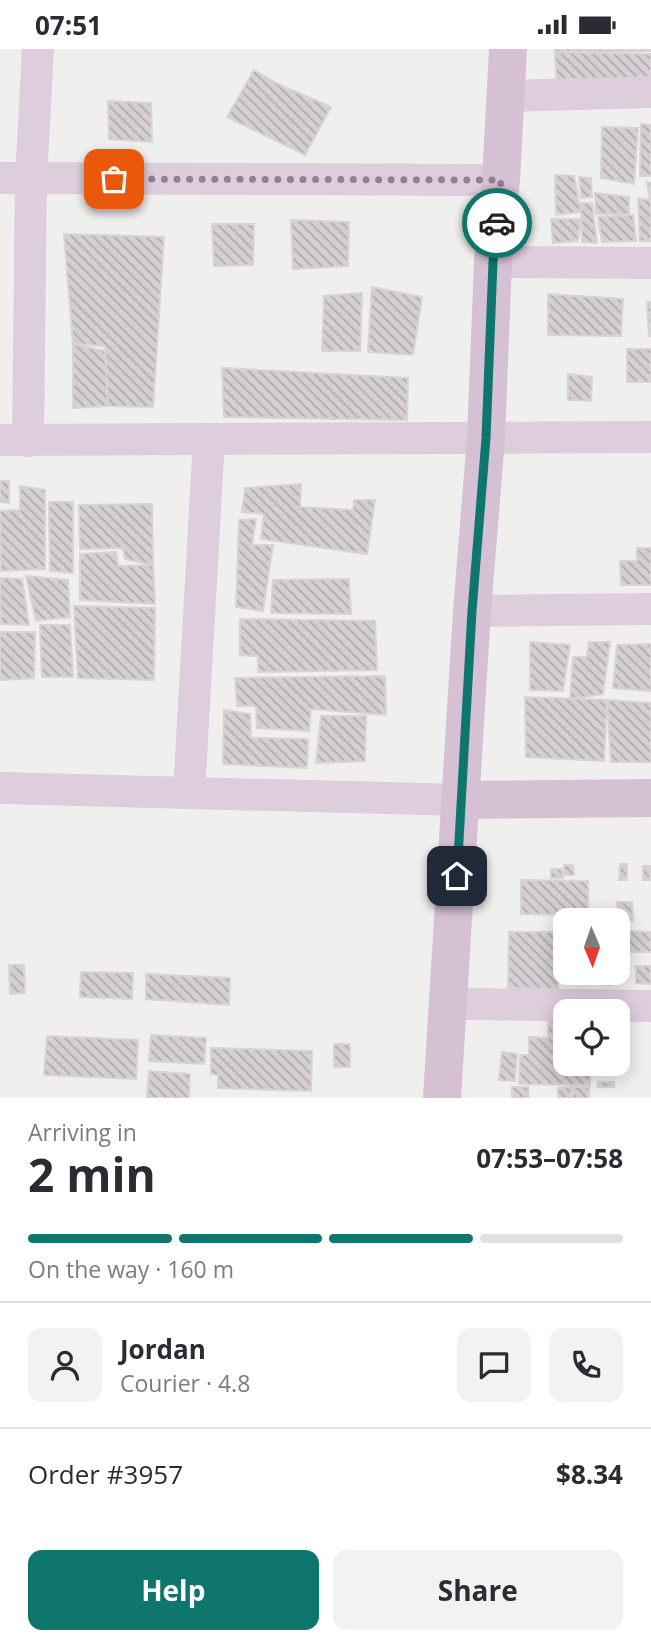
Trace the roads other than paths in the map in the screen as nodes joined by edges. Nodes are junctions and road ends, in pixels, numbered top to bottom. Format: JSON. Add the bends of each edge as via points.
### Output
{"nodes":[{"id":1,"x":38,"y":49,"type":"edge"},
{"id":2,"x":508,"y":49,"type":"edge"},
{"id":3,"x":651,"y":92,"type":"edge"},
{"id":4,"x":506,"y":96,"type":"junction"},
{"id":5,"x":0,"y":178,"type":"edge"},
{"id":6,"x":31,"y":178,"type":"junction"},
{"id":7,"x":501,"y":180,"type":"junction"},
{"id":8,"x":493,"y":262,"type":"junction"},
{"id":9,"x":651,"y":263,"type":"edge"},
{"id":10,"x":651,"y":437,"type":"edge"},
{"id":11,"x":486,"y":438,"type":"junction"},
{"id":12,"x":209,"y":439,"type":"junction"},
{"id":13,"x":14,"y":440,"type":"edge"},
{"id":14,"x":651,"y":609,"type":"edge"},
{"id":15,"x":472,"y":611,"type":"junction"},
{"id":16,"x":0,"y":788,"type":"edge"},
{"id":17,"x":189,"y":793,"type":"junction"},
{"id":18,"x":651,"y":799,"type":"edge"},
{"id":19,"x":461,"y":800,"type":"junction"},
{"id":20,"x":449,"y":1004,"type":"junction"},
{"id":21,"x":651,"y":1006,"type":"edge"},
{"id":22,"x":442,"y":1098,"type":"edge"}],
"edges":[{"from":1,"to":6,"type":"street"},
{"from":2,"to":4,"type":"street"},
{"from":3,"to":4,"type":"street"},
{"from":4,"to":7,"type":"street"},
{"from":5,"to":6,"type":"street"},
{"from":6,"to":7,"type":"street"},
{"from":6,"to":13,"type":"street"},
{"from":7,"to":8,"type":"street"},
{"from":8,"to":9,"type":"street"},
{"from":8,"to":11,"type":"street"},
{"from":10,"to":11,"type":"street"},
{"from":11,"to":12,"type":"street"},
{"from":11,"to":15,"type":"street"},
{"from":12,"to":13,"type":"street"},
{"from":12,"to":17,"type":"street"},
{"from":14,"to":15,"type":"street"},
{"from":15,"to":19,"type":"street"},
{"from":16,"to":17,"type":"street"},
{"from":17,"to":19,"type":"street"},
{"from":18,"to":19,"type":"street"},
{"from":19,"to":20,"type":"street"},
{"from":20,"to":21,"type":"street"},
{"from":20,"to":22,"type":"street"}]}
